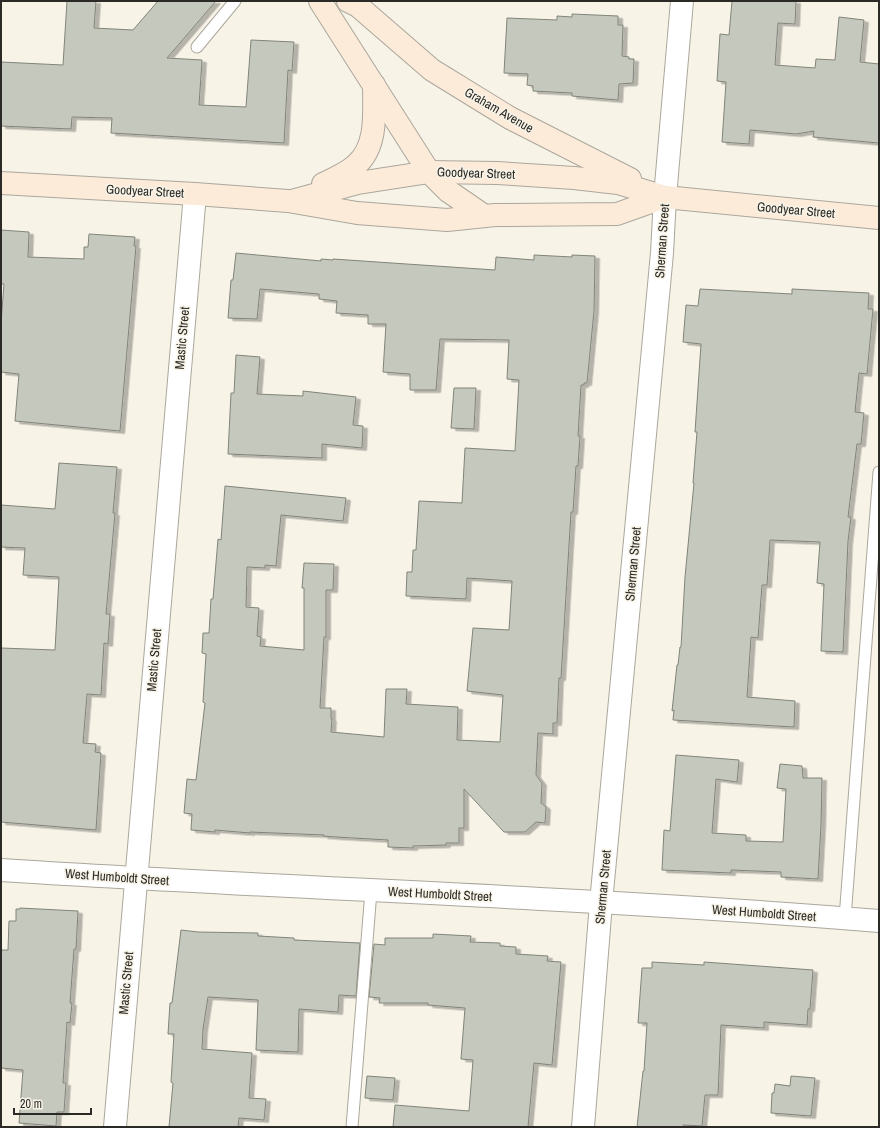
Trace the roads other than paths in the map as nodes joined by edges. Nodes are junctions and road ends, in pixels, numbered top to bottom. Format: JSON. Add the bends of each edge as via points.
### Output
{"nodes":[{"id":1,"x":235,"y":1,"type":"edge"},
{"id":2,"x":320,"y":1,"type":"edge"},
{"id":3,"x":348,"y":1,"type":"edge"},
{"id":4,"x":682,"y":1,"type":"edge"},
{"id":5,"x":197,"y":47,"type":"dead end"},
{"id":6,"x":374,"y":85,"type":"junction"},
{"id":7,"x":429,"y":172,"type":"junction"},
{"id":8,"x":1,"y":183,"type":"edge"},
{"id":9,"x":194,"y":194,"type":"junction"},
{"id":10,"x":665,"y":197,"type":"junction"},
{"id":11,"x":288,"y":201,"type":"junction"},
{"id":12,"x":483,"y":215,"type":"junction"},
{"id":13,"x":879,"y":218,"type":"edge"},
{"id":14,"x":879,"y":472,"type":"edge"},
{"id":15,"x":1,"y":870,"type":"edge"},
{"id":16,"x":135,"y":878,"type":"junction"},
{"id":17,"x":371,"y":891,"type":"junction"},
{"id":18,"x":601,"y":903,"type":"junction"},
{"id":19,"x":844,"y":918,"type":"junction"},
{"id":20,"x":879,"y":921,"type":"edge"},
{"id":21,"x":115,"y":1127,"type":"edge"},
{"id":22,"x":352,"y":1127,"type":"edge"},
{"id":23,"x":583,"y":1127,"type":"edge"}],
"edges":[{"from":1,"to":5,"type":"lane"},
{"from":2,"to":6,"type":"main road"},
{"from":3,"to":10,"type":"main road","name":"Graham Avenue","via":[[358,6],[432,70],[510,118]]},
{"from":4,"to":10,"type":"street","name":"Sherman Street"},
{"from":6,"to":7,"type":"main road"},
{"from":6,"to":11,"type":"main road","via":[[373,134],[366,152],[356,165]]},
{"from":7,"to":10,"type":"main road","name":"Goodyear Street","via":[[574,178],[618,183]]},
{"from":7,"to":11,"type":"main road","name":"Goodyear Street","via":[[358,183]]},
{"from":7,"to":12,"type":"main road","via":[[448,191]]},
{"from":8,"to":9,"type":"main road","name":"Goodyear Street"},
{"from":9,"to":11,"type":"main road","name":"Goodyear Street"},
{"from":9,"to":16,"type":"street","name":"Mastic Street"},
{"from":10,"to":12,"type":"main road","name":"Goodyear Street","via":[[617,214]]},
{"from":10,"to":13,"type":"main road","name":"Goodyear Street"},
{"from":10,"to":18,"type":"street","name":"Sherman Street","via":[[662,253]]},
{"from":11,"to":12,"type":"main road","name":"Goodyear Street","via":[[357,213],[447,220]]},
{"from":14,"to":19,"type":"lane"},
{"from":15,"to":16,"type":"street","name":"West Humboldt Street"},
{"from":16,"to":17,"type":"street","name":"West Humboldt Street"},
{"from":16,"to":21,"type":"street","name":"Mastic Street"},
{"from":17,"to":18,"type":"street","name":"West Humboldt Street"},
{"from":17,"to":22,"type":"lane"},
{"from":18,"to":19,"type":"street","name":"West Humboldt Street"},
{"from":18,"to":23,"type":"street","name":"Sherman Street"},
{"from":19,"to":20,"type":"street","name":"West Humboldt Street"}]}
